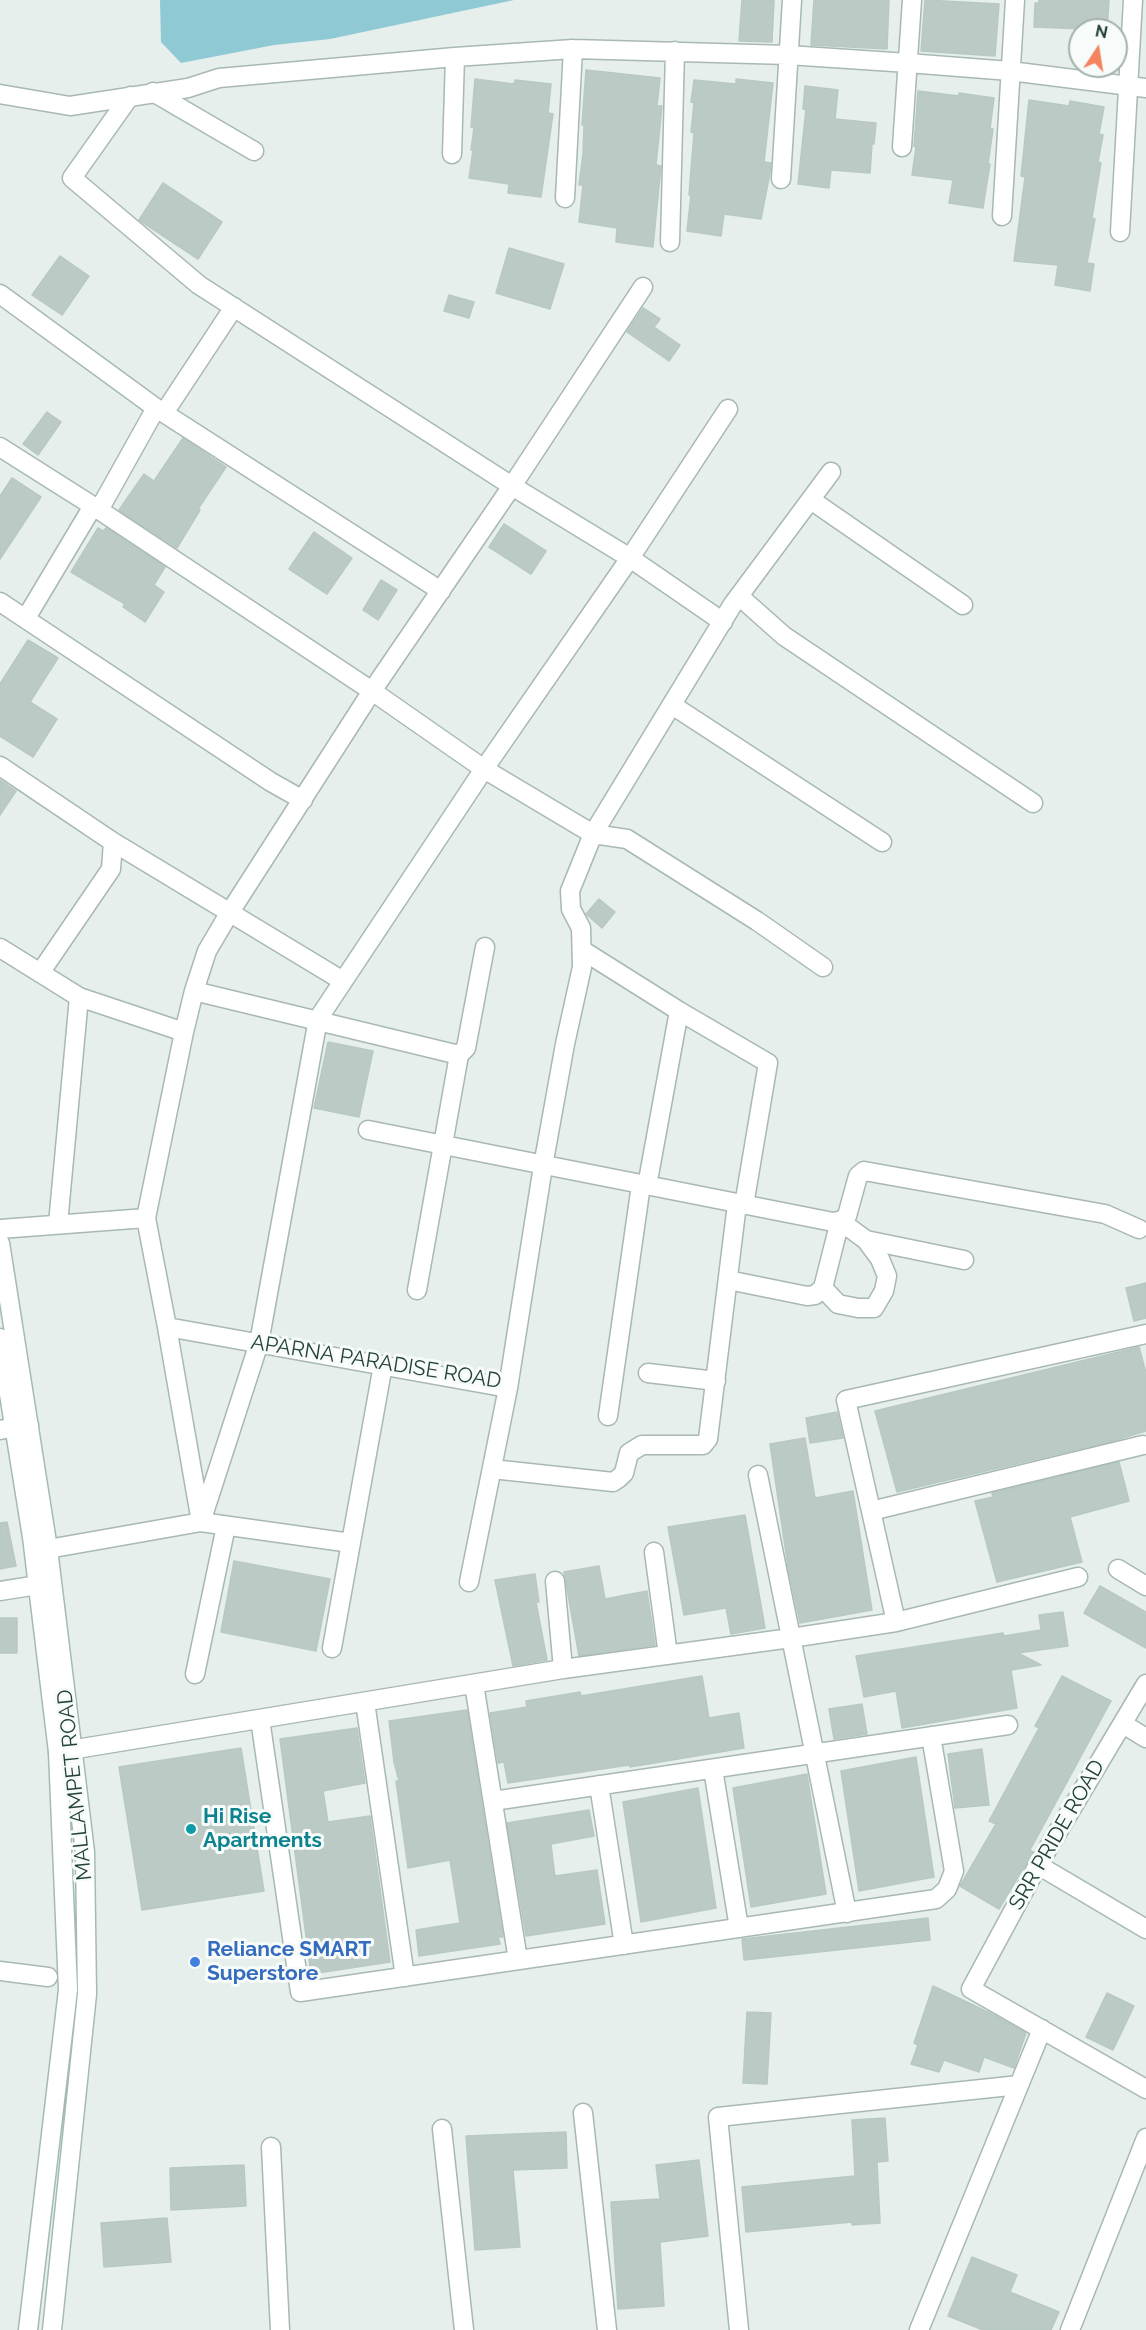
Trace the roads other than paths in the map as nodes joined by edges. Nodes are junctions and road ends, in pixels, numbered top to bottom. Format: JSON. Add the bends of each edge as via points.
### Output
{"nodes":[{"id":1,"x":792,"y":0,"type":"edge"},
{"id":2,"x":912,"y":0,"type":"edge"},
{"id":3,"x":1015,"y":0,"type":"edge"},
{"id":4,"x":1133,"y":0,"type":"edge"},
{"id":5,"x":573,"y":49,"type":"junction"},
{"id":6,"x":675,"y":51,"type":"junction"},
{"id":7,"x":788,"y":55,"type":"junction"},
{"id":8,"x":455,"y":57,"type":"junction"},
{"id":9,"x":908,"y":63,"type":"junction"},
{"id":10,"x":1010,"y":71,"type":"junction"},
{"id":11,"x":1127,"y":87,"type":"junction"},
{"id":12,"x":1146,"y":88,"type":"edge"},
{"id":13,"x":153,"y":93,"type":"junction"},
{"id":14,"x":0,"y":94,"type":"edge"},
{"id":15,"x":130,"y":96,"type":"junction"},
{"id":16,"x":902,"y":147,"type":"dead end"},
{"id":17,"x":254,"y":151,"type":"dead end"},
{"id":18,"x":452,"y":154,"type":"dead end"},
{"id":19,"x":781,"y":178,"type":"dead end"},
{"id":20,"x":565,"y":198,"type":"dead end"},
{"id":21,"x":1002,"y":216,"type":"dead end"},
{"id":22,"x":1120,"y":232,"type":"dead end"},
{"id":23,"x":670,"y":242,"type":"dead end"},
{"id":24,"x":643,"y":287,"type":"dead end"},
{"id":25,"x":0,"y":294,"type":"edge"},
{"id":26,"x":234,"y":307,"type":"junction"},
{"id":27,"x":728,"y":409,"type":"dead end"},
{"id":28,"x":160,"y":410,"type":"junction"},
{"id":29,"x":0,"y":447,"type":"edge"},
{"id":30,"x":831,"y":472,"type":"dead end"},
{"id":31,"x":512,"y":486,"type":"junction"},
{"id":32,"x":811,"y":500,"type":"junction"},
{"id":33,"x":96,"y":508,"type":"junction"},
{"id":34,"x":630,"y":558,"type":"junction"},
{"id":35,"x":441,"y":591,"type":"junction"},
{"id":36,"x":739,"y":596,"type":"junction"},
{"id":37,"x":0,"y":602,"type":"edge"},
{"id":38,"x":963,"y":605,"type":"dead end"},
{"id":39,"x":26,"y":618,"type":"junction"},
{"id":40,"x":723,"y":622,"type":"junction"},
{"id":41,"x":372,"y":691,"type":"junction"},
{"id":42,"x":672,"y":705,"type":"junction"},
{"id":43,"x":0,"y":766,"type":"edge"},
{"id":44,"x":484,"y":769,"type":"junction"},
{"id":45,"x":303,"y":800,"type":"junction"},
{"id":46,"x":1033,"y":803,"type":"dead end"},
{"id":47,"x":593,"y":834,"type":"junction"},
{"id":48,"x":113,"y":842,"type":"junction"},
{"id":49,"x":882,"y":842,"type":"dead end"},
{"id":50,"x":230,"y":912,"type":"junction"},
{"id":51,"x":485,"y":947,"type":"dead end"},
{"id":52,"x":0,"y":948,"type":"edge"},
{"id":53,"x":582,"y":950,"type":"junction"},
{"id":54,"x":823,"y":967,"type":"dead end"},
{"id":55,"x":40,"y":973,"type":"junction"},
{"id":56,"x":343,"y":981,"type":"junction"},
{"id":57,"x":194,"y":991,"type":"junction"},
{"id":58,"x":79,"y":997,"type":"junction"},
{"id":59,"x":678,"y":1011,"type":"junction"},
{"id":60,"x":318,"y":1019,"type":"junction"},
{"id":61,"x":184,"y":1032,"type":"junction"},
{"id":62,"x":459,"y":1054,"type":"junction"},
{"id":63,"x":368,"y":1130,"type":"dead end"},
{"id":64,"x":443,"y":1146,"type":"junction"},
{"id":65,"x":543,"y":1166,"type":"junction"},
{"id":66,"x":644,"y":1186,"type":"junction"},
{"id":67,"x":741,"y":1204,"type":"junction"},
{"id":68,"x":146,"y":1218,"type":"junction"},
{"id":69,"x":840,"y":1221,"type":"junction"},
{"id":70,"x":58,"y":1224,"type":"junction"},
{"id":71,"x":0,"y":1228,"type":"edge"},
{"id":72,"x":1139,"y":1229,"type":"dead end"},
{"id":73,"x":866,"y":1240,"type":"junction"},
{"id":74,"x":0,"y":1243,"type":"edge"},
{"id":75,"x":964,"y":1260,"type":"dead end"},
{"id":76,"x":728,"y":1280,"type":"junction"},
{"id":77,"x":823,"y":1288,"type":"junction"},
{"id":78,"x":417,"y":1290,"type":"dead end"},
{"id":79,"x":167,"y":1327,"type":"junction"},
{"id":80,"x":1146,"y":1334,"type":"edge"},
{"id":81,"x":0,"y":1338,"type":"edge"},
{"id":82,"x":258,"y":1344,"type":"junction"},
{"id":83,"x":383,"y":1365,"type":"junction"},
{"id":84,"x":648,"y":1373,"type":"dead end"},
{"id":85,"x":716,"y":1381,"type":"junction"},
{"id":86,"x":508,"y":1388,"type":"junction"},
{"id":87,"x":608,"y":1416,"type":"dead end"},
{"id":88,"x":14,"y":1427,"type":"edge"},
{"id":89,"x":1143,"y":1445,"type":"dead end"},
{"id":90,"x":492,"y":1469,"type":"junction"},
{"id":91,"x":758,"y":1475,"type":"dead end"},
{"id":92,"x":871,"y":1511,"type":"junction"},
{"id":93,"x":201,"y":1522,"type":"junction"},
{"id":94,"x":226,"y":1526,"type":"junction"},
{"id":95,"x":351,"y":1543,"type":"junction"},
{"id":96,"x":48,"y":1549,"type":"junction"},
{"id":97,"x":654,"y":1552,"type":"dead end"},
{"id":98,"x":1118,"y":1569,"type":"dead end"},
{"id":99,"x":1078,"y":1577,"type":"dead end"},
{"id":100,"x":555,"y":1581,"type":"dead end"},
{"id":101,"x":469,"y":1582,"type":"dead end"},
{"id":102,"x":38,"y":1585,"type":"junction"},
{"id":103,"x":1146,"y":1586,"type":"edge"},
{"id":104,"x":0,"y":1592,"type":"edge"},
{"id":105,"x":896,"y":1622,"type":"junction"},
{"id":106,"x":791,"y":1638,"type":"junction"},
{"id":107,"x":332,"y":1648,"type":"dead end"},
{"id":108,"x":668,"y":1655,"type":"junction"},
{"id":109,"x":563,"y":1669,"type":"junction"},
{"id":110,"x":195,"y":1674,"type":"dead end"},
{"id":111,"x":474,"y":1684,"type":"junction"},
{"id":112,"x":1146,"y":1684,"type":"edge"},
{"id":113,"x":365,"y":1702,"type":"junction"},
{"id":114,"x":260,"y":1719,"type":"junction"},
{"id":115,"x":1123,"y":1724,"type":"junction"},
{"id":116,"x":1008,"y":1725,"type":"dead end"},
{"id":117,"x":931,"y":1736,"type":"junction"},
{"id":118,"x":1146,"y":1738,"type":"edge"},
{"id":119,"x":66,"y":1751,"type":"junction"},
{"id":120,"x":815,"y":1754,"type":"junction"},
{"id":121,"x":713,"y":1769,"type":"junction"},
{"id":122,"x":599,"y":1785,"type":"junction"},
{"id":123,"x":493,"y":1801,"type":"junction"},
{"id":124,"x":1038,"y":1865,"type":"junction"},
{"id":125,"x":847,"y":1912,"type":"junction"},
{"id":126,"x":739,"y":1928,"type":"junction"},
{"id":127,"x":1146,"y":1929,"type":"edge"},
{"id":128,"x":624,"y":1945,"type":"junction"},
{"id":129,"x":519,"y":1960,"type":"junction"},
{"id":130,"x":0,"y":1971,"type":"edge"},
{"id":131,"x":48,"y":1977,"type":"dead end"},
{"id":132,"x":405,"y":1977,"type":"junction"},
{"id":133,"x":1042,"y":2030,"type":"junction"},
{"id":134,"x":1019,"y":2085,"type":"junction"},
{"id":135,"x":1146,"y":2089,"type":"edge"},
{"id":136,"x":583,"y":2113,"type":"dead end"},
{"id":137,"x":442,"y":2129,"type":"dead end"},
{"id":138,"x":1146,"y":2138,"type":"edge"},
{"id":139,"x":271,"y":2147,"type":"dead end"},
{"id":140,"x":28,"y":2330,"type":"edge"},
{"id":141,"x":52,"y":2330,"type":"edge"},
{"id":142,"x":280,"y":2330,"type":"edge"},
{"id":143,"x":465,"y":2330,"type":"edge"},
{"id":144,"x":607,"y":2330,"type":"edge"},
{"id":145,"x":740,"y":2330,"type":"edge"},
{"id":146,"x":919,"y":2330,"type":"edge"},
{"id":147,"x":1070,"y":2330,"type":"edge"}],
"edges":[{"from":1,"to":7,"type":"street"},
{"from":2,"to":9,"type":"street"},
{"from":3,"to":10,"type":"street"},
{"from":4,"to":11,"type":"street"},
{"from":5,"to":6,"type":"street"},
{"from":5,"to":8,"type":"street"},
{"from":5,"to":20,"type":"street"},
{"from":6,"to":7,"type":"street"},
{"from":6,"to":23,"type":"street"},
{"from":7,"to":9,"type":"street"},
{"from":7,"to":19,"type":"street"},
{"from":8,"to":13,"type":"street","via":[[219,78]]},
{"from":8,"to":18,"type":"street"},
{"from":9,"to":10,"type":"street"},
{"from":9,"to":16,"type":"street"},
{"from":10,"to":11,"type":"street"},
{"from":10,"to":21,"type":"street"},
{"from":11,"to":12,"type":"street"},
{"from":11,"to":22,"type":"street"},
{"from":13,"to":15,"type":"street"},
{"from":13,"to":17,"type":"street"},
{"from":14,"to":15,"type":"street","via":[[70,106]]},
{"from":15,"to":26,"type":"street","via":[[72,178],[200,285]]},
{"from":24,"to":31,"type":"street"},
{"from":25,"to":28,"type":"street"},
{"from":26,"to":28,"type":"street"},
{"from":26,"to":31,"type":"street"},
{"from":27,"to":34,"type":"street"},
{"from":28,"to":33,"type":"street"},
{"from":28,"to":35,"type":"street"},
{"from":29,"to":33,"type":"street"},
{"from":30,"to":32,"type":"street","name":"APARNA PARADISE ROAD"},
{"from":31,"to":34,"type":"street"},
{"from":31,"to":35,"type":"street"},
{"from":32,"to":36,"type":"street","name":"APARNA PARADISE ROAD"},
{"from":32,"to":38,"type":"street"},
{"from":33,"to":39,"type":"street"},
{"from":33,"to":41,"type":"street"},
{"from":34,"to":40,"type":"street"},
{"from":34,"to":44,"type":"street"},
{"from":35,"to":41,"type":"street"},
{"from":36,"to":40,"type":"street","name":"APARNA PARADISE ROAD"},
{"from":36,"to":46,"type":"street","via":[[784,636]]},
{"from":37,"to":39,"type":"street"},
{"from":39,"to":45,"type":"street"},
{"from":40,"to":42,"type":"street","name":"APARNA PARADISE ROAD"},
{"from":41,"to":44,"type":"street"},
{"from":41,"to":45,"type":"street"},
{"from":42,"to":47,"type":"street","name":"APARNA PARADISE ROAD"},
{"from":42,"to":49,"type":"street"},
{"from":43,"to":48,"type":"street"},
{"from":44,"to":47,"type":"street"},
{"from":44,"to":56,"type":"street"},
{"from":45,"to":50,"type":"street"},
{"from":47,"to":53,"type":"street","name":"APARNA PARADISE ROAD","via":[[570,891],[571,909],[581,928]]},
{"from":47,"to":54,"type":"street","via":[[627,839]]},
{"from":48,"to":50,"type":"street"},
{"from":48,"to":55,"type":"street","via":[[111,869]]},
{"from":50,"to":56,"type":"street"},
{"from":50,"to":57,"type":"street","via":[[207,951]]},
{"from":51,"to":62,"type":"street","via":[[466,1048]]},
{"from":52,"to":55,"type":"street"},
{"from":53,"to":59,"type":"street"},
{"from":53,"to":65,"type":"street","name":"APARNA PARADISE ROAD","via":[[582,967]]},
{"from":55,"to":58,"type":"street"},
{"from":56,"to":60,"type":"street"},
{"from":57,"to":60,"type":"street"},
{"from":57,"to":61,"type":"street"},
{"from":58,"to":61,"type":"street"},
{"from":58,"to":70,"type":"street"},
{"from":59,"to":66,"type":"street"},
{"from":59,"to":67,"type":"street","via":[[768,1063]]},
{"from":60,"to":62,"type":"street"},
{"from":60,"to":82,"type":"street"},
{"from":61,"to":68,"type":"street"},
{"from":62,"to":64,"type":"street"},
{"from":63,"to":64,"type":"street"},
{"from":64,"to":65,"type":"street"},
{"from":64,"to":78,"type":"street"},
{"from":65,"to":66,"type":"street"},
{"from":65,"to":86,"type":"street","name":"APARNA PARADISE ROAD"},
{"from":66,"to":67,"type":"street"},
{"from":66,"to":87,"type":"street"},
{"from":67,"to":69,"type":"street"},
{"from":67,"to":76,"type":"street"},
{"from":68,"to":70,"type":"street"},
{"from":68,"to":79,"type":"street"},
{"from":69,"to":72,"type":"street","via":[[847,1216],[858,1176],[864,1172],[1105,1214]]},
{"from":69,"to":73,"type":"street"},
{"from":69,"to":77,"type":"street"},
{"from":70,"to":71,"type":"street"},
{"from":73,"to":75,"type":"street"},
{"from":73,"to":77,"type":"street","via":[[887,1276],[874,1308],[838,1304]]},
{"from":74,"to":88,"type":"street","name":"MALLAMPET ROAD"},
{"from":76,"to":77,"type":"street","via":[[807,1296]]},
{"from":76,"to":85,"type":"street"},
{"from":79,"to":82,"type":"street","name":"APARNA PARADISE ROAD"},
{"from":79,"to":93,"type":"street"},
{"from":80,"to":92,"type":"street","via":[[846,1400]]},
{"from":81,"to":88,"type":"street","name":"MALLAMPET ROAD"},
{"from":82,"to":83,"type":"street","name":"APARNA PARADISE ROAD"},
{"from":82,"to":93,"type":"street"},
{"from":83,"to":86,"type":"street","name":"APARNA PARADISE ROAD"},
{"from":83,"to":95,"type":"street"},
{"from":84,"to":85,"type":"street"},
{"from":85,"to":90,"type":"street","via":[[708,1439],[703,1445],[642,1445],[629,1453],[624,1473],[613,1482]]},
{"from":86,"to":90,"type":"street"},
{"from":88,"to":96,"type":"street","name":"MALLAMPET ROAD"},
{"from":88,"to":102,"type":"street","name":"MALLAMPET ROAD"},
{"from":89,"to":92,"type":"street"},
{"from":90,"to":101,"type":"street"},
{"from":91,"to":106,"type":"street"},
{"from":92,"to":105,"type":"street"},
{"from":93,"to":94,"type":"street"},
{"from":93,"to":96,"type":"street"},
{"from":94,"to":95,"type":"street"},
{"from":94,"to":110,"type":"street"},
{"from":95,"to":107,"type":"street"},
{"from":96,"to":119,"type":"street","name":"MALLAMPET ROAD"},
{"from":97,"to":108,"type":"street"},
{"from":98,"to":103,"type":"street"},
{"from":99,"to":105,"type":"street"},
{"from":100,"to":109,"type":"street"},
{"from":102,"to":104,"type":"street"},
{"from":102,"to":119,"type":"street","name":"MALLAMPET ROAD"},
{"from":105,"to":106,"type":"street"},
{"from":106,"to":108,"type":"street"},
{"from":106,"to":120,"type":"street"},
{"from":108,"to":109,"type":"street"},
{"from":109,"to":111,"type":"street"},
{"from":111,"to":113,"type":"street"},
{"from":111,"to":123,"type":"street"},
{"from":112,"to":115,"type":"street","name":"SRR PRIDE ROAD"},
{"from":113,"to":114,"type":"street"},
{"from":113,"to":132,"type":"street"},
{"from":114,"to":119,"type":"street"},
{"from":114,"to":132,"type":"street","via":[[300,1992]]},
{"from":115,"to":118,"type":"street"},
{"from":115,"to":124,"type":"street","name":"SRR PRIDE ROAD"},
{"from":116,"to":117,"type":"street"},
{"from":117,"to":120,"type":"street"},
{"from":117,"to":125,"type":"street","via":[[954,1871],[947,1889],[936,1899]]},
{"from":119,"to":140,"type":"street","name":"MALLAMPET ROAD","via":[[68,1990]]},
{"from":119,"to":141,"type":"street","name":"MALLAMPET ROAD","via":[[85,1852],[87,1994]]},
{"from":120,"to":121,"type":"street"},
{"from":120,"to":125,"type":"street"},
{"from":121,"to":122,"type":"street"},
{"from":121,"to":126,"type":"street"},
{"from":122,"to":123,"type":"street"},
{"from":122,"to":128,"type":"street"},
{"from":123,"to":129,"type":"street"},
{"from":124,"to":127,"type":"street"},
{"from":124,"to":133,"type":"street","name":"SRR PRIDE ROAD","via":[[972,1989]]},
{"from":125,"to":126,"type":"street"},
{"from":126,"to":128,"type":"street"},
{"from":128,"to":129,"type":"street"},
{"from":129,"to":132,"type":"street"},
{"from":130,"to":131,"type":"street"},
{"from":133,"to":134,"type":"street"},
{"from":133,"to":135,"type":"street"},
{"from":134,"to":145,"type":"street","via":[[718,2117]]},
{"from":134,"to":146,"type":"street"},
{"from":136,"to":144,"type":"street"},
{"from":137,"to":143,"type":"street"},
{"from":138,"to":147,"type":"street"},
{"from":139,"to":142,"type":"street"}]}
